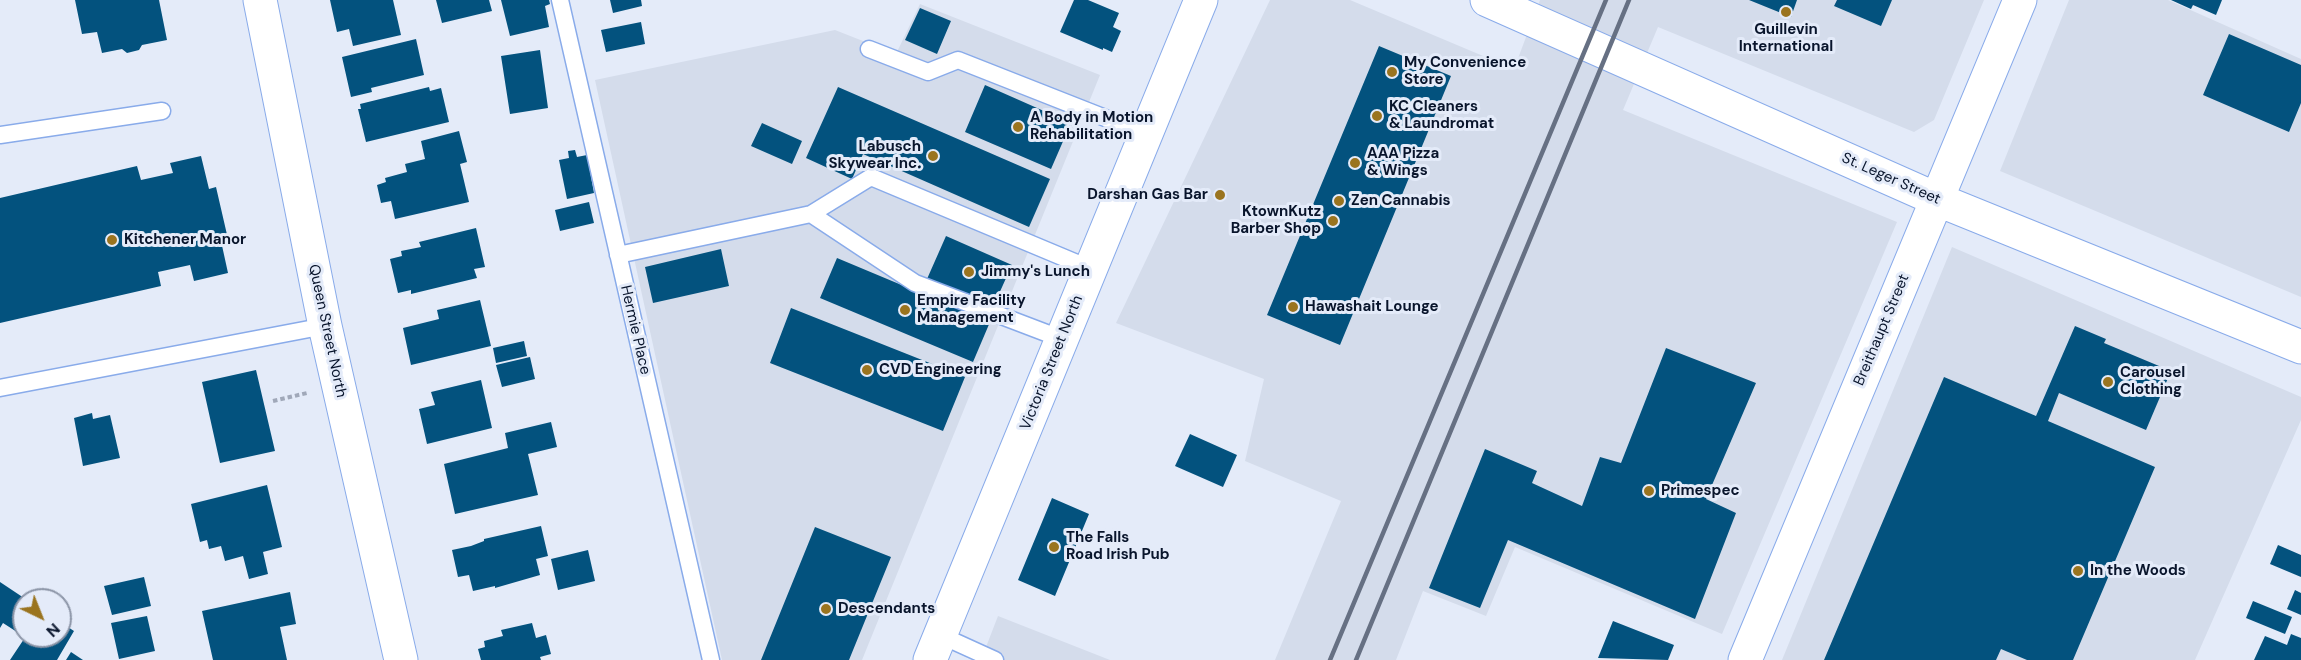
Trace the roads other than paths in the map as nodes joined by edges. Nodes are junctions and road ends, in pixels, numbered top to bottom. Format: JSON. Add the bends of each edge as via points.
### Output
{"nodes":[{"id":1,"x":260,"y":0,"type":"edge"},
{"id":2,"x":560,"y":0,"type":"edge"},
{"id":3,"x":1202,"y":0,"type":"edge"},
{"id":4,"x":1487,"y":0,"type":"edge"},
{"id":5,"x":2019,"y":0,"type":"edge"},
{"id":6,"x":869,"y":49,"type":"dead end"},
{"id":7,"x":162,"y":111,"type":"dead end"},
{"id":8,"x":1146,"y":134,"type":"junction"},
{"id":9,"x":0,"y":135,"type":"edge"},
{"id":10,"x":1936,"y":199,"type":"junction"},
{"id":11,"x":811,"y":214,"type":"junction"},
{"id":12,"x":618,"y":255,"type":"junction"},
{"id":13,"x":1091,"y":269,"type":"junction"},
{"id":14,"x":325,"y":326,"type":"junction"},
{"id":15,"x":1062,"y":339,"type":"junction"},
{"id":16,"x":2301,"y":347,"type":"edge"},
{"id":17,"x":0,"y":388,"type":"edge"},
{"id":18,"x":935,"y":648,"type":"edge"},
{"id":19,"x":401,"y":660,"type":"edge"},
{"id":20,"x":711,"y":660,"type":"edge"},
{"id":21,"x":995,"y":660,"type":"edge"},
{"id":22,"x":1745,"y":660,"type":"edge"}],
"edges":[{"from":1,"to":14,"type":"street","name":"Queen Street North"},
{"from":2,"to":12,"type":"lane","name":"Hermie Place"},
{"from":3,"to":8,"type":"street","name":"Victoria Street North"},
{"from":4,"to":10,"type":"street","name":"St. Leger Street"},
{"from":5,"to":10,"type":"street","name":"Breithaupt Street"},
{"from":6,"to":8,"type":"lane","via":[[928,72],[958,60]]},
{"from":7,"to":9,"type":"lane"},
{"from":8,"to":13,"type":"street","name":"Victoria Street North"},
{"from":10,"to":16,"type":"street","name":"St. Leger Street"},
{"from":10,"to":22,"type":"street","name":"Breithaupt Street"},
{"from":11,"to":12,"type":"lane"},
{"from":11,"to":13,"type":"lane","via":[[871,177]]},
{"from":11,"to":15,"type":"lane","via":[[915,283]]},
{"from":12,"to":20,"type":"lane","name":"Hermie Place"},
{"from":13,"to":15,"type":"street","name":"Victoria Street North"},
{"from":14,"to":17,"type":"lane"},
{"from":14,"to":19,"type":"street","name":"Queen Street North"},
{"from":15,"to":18,"type":"street","name":"Victoria Street North"},
{"from":18,"to":21,"type":"lane"}]}
